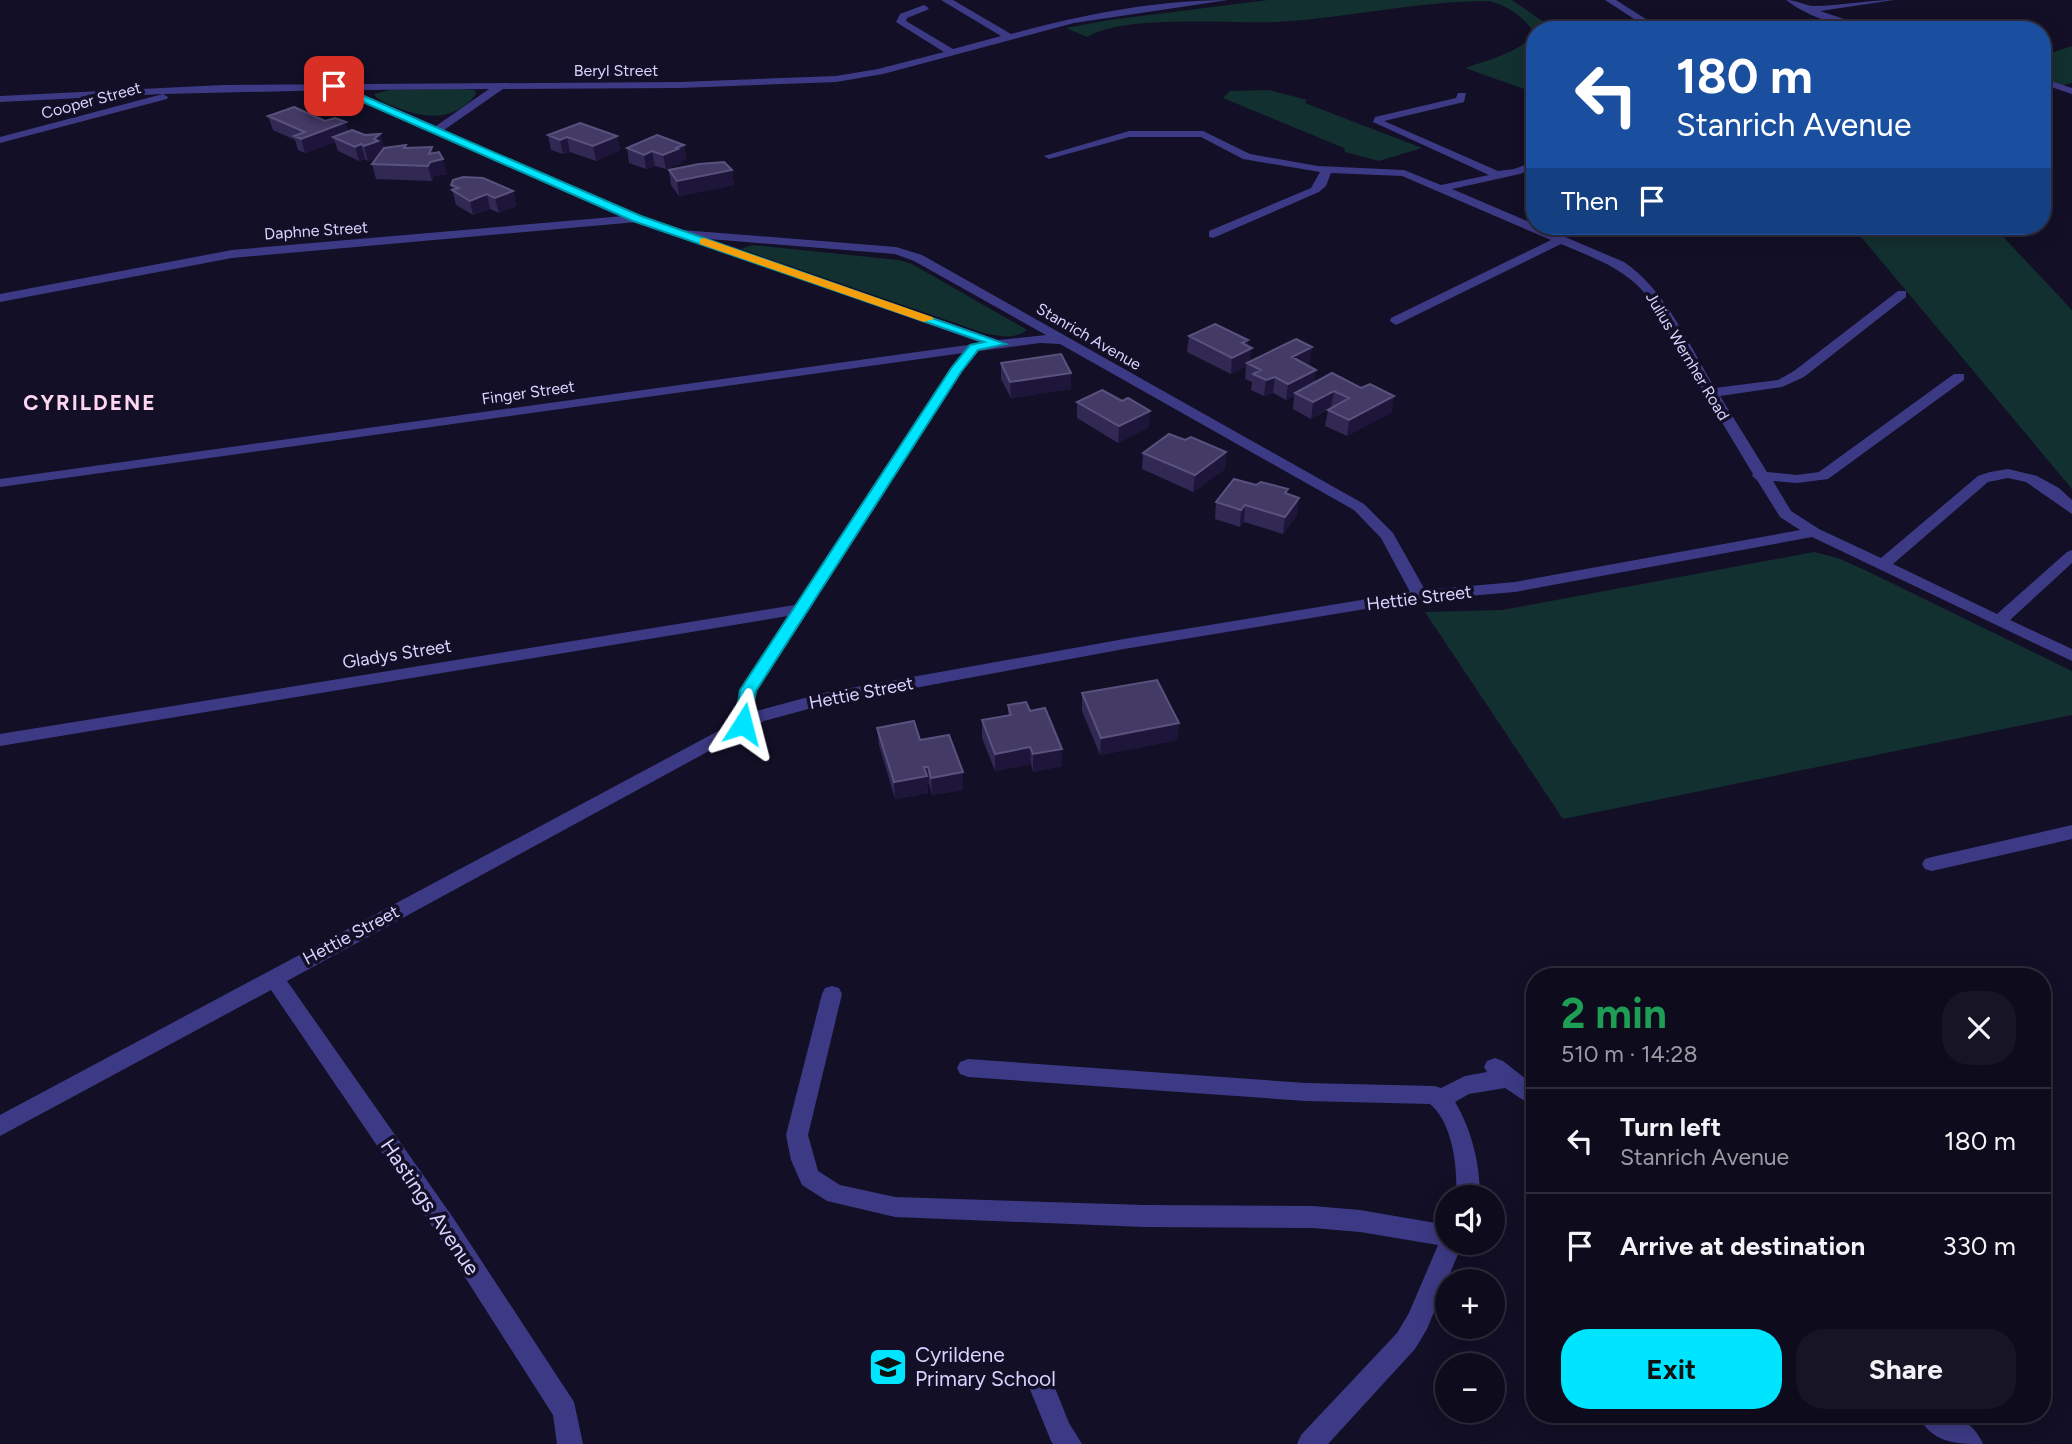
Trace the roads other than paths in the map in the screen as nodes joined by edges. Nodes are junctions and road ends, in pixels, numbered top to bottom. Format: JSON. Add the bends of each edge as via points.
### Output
{"nodes":[{"id":1,"x":946,"y":0,"type":"edge"},
{"id":2,"x":1128,"y":0,"type":"edge"},
{"id":3,"x":1223,"y":0,"type":"edge"},
{"id":4,"x":1609,"y":0,"type":"edge"},
{"id":5,"x":1791,"y":0,"type":"edge"},
{"id":6,"x":1889,"y":0,"type":"edge"},
{"id":7,"x":924,"y":8,"type":"dead end"},
{"id":8,"x":1809,"y":9,"type":"junction"},
{"id":9,"x":1140,"y":10,"type":"junction"},
{"id":10,"x":1643,"y":21,"type":"edge"},
{"id":11,"x":1845,"y":21,"type":"edge"},
{"id":12,"x":1009,"y":37,"type":"junction"},
{"id":13,"x":953,"y":52,"type":"junction"},
{"id":14,"x":2051,"y":84,"type":"edge"},
{"id":15,"x":502,"y":85,"type":"junction"},
{"id":16,"x":334,"y":86,"type":"junction"},
{"id":17,"x":190,"y":89,"type":"junction"},
{"id":18,"x":2072,"y":91,"type":"edge"},
{"id":19,"x":1462,"y":94,"type":"dead end"},
{"id":20,"x":0,"y":99,"type":"edge"},
{"id":21,"x":436,"y":131,"type":"junction"},
{"id":22,"x":0,"y":140,"type":"edge"},
{"id":23,"x":1049,"y":156,"type":"dead end"},
{"id":24,"x":1526,"y":168,"type":"edge"},
{"id":25,"x":1327,"y":170,"type":"junction"},
{"id":26,"x":1497,"y":174,"type":"junction"},
{"id":27,"x":1438,"y":189,"type":"junction"},
{"id":28,"x":637,"y":218,"type":"junction"},
{"id":29,"x":1526,"y":226,"type":"edge"},
{"id":30,"x":680,"y":233,"type":"junction"},
{"id":31,"x":1213,"y":234,"type":"dead end"},
{"id":32,"x":1548,"y":235,"type":"edge"},
{"id":33,"x":1560,"y":240,"type":"junction"},
{"id":34,"x":1902,"y":294,"type":"dead end"},
{"id":35,"x":0,"y":298,"type":"edge"},
{"id":36,"x":1396,"y":321,"type":"dead end"},
{"id":37,"x":1060,"y":340,"type":"junction"},
{"id":38,"x":1000,"y":344,"type":"junction"},
{"id":39,"x":975,"y":347,"type":"junction"},
{"id":40,"x":1959,"y":377,"type":"dead end"},
{"id":41,"x":1709,"y":393,"type":"junction"},
{"id":42,"x":1759,"y":476,"type":"junction"},
{"id":43,"x":0,"y":483,"type":"edge"},
{"id":44,"x":2072,"y":509,"type":"edge"},
{"id":45,"x":1814,"y":532,"type":"junction"},
{"id":46,"x":2072,"y":555,"type":"edge"},
{"id":47,"x":1882,"y":565,"type":"junction"},
{"id":48,"x":1420,"y":595,"type":"junction"},
{"id":49,"x":800,"y":609,"type":"junction"},
{"id":50,"x":1999,"y":621,"type":"junction"},
{"id":51,"x":2072,"y":656,"type":"edge"},
{"id":52,"x":743,"y":724,"type":"junction"},
{"id":53,"x":0,"y":740,"type":"edge"},
{"id":54,"x":2072,"y":832,"type":"edge"},
{"id":55,"x":1932,"y":864,"type":"dead end"},
{"id":56,"x":273,"y":977,"type":"junction"},
{"id":57,"x":832,"y":994,"type":"dead end"},
{"id":58,"x":968,"y":1068,"type":"dead end"},
{"id":59,"x":1526,"y":1091,"type":"edge"},
{"id":60,"x":1441,"y":1099,"type":"junction"},
{"id":61,"x":0,"y":1126,"type":"edge"},
{"id":62,"x":1469,"y":1185,"type":"edge"},
{"id":63,"x":1435,"y":1234,"type":"edge"},
{"id":64,"x":1446,"y":1255,"type":"edge"},
{"id":65,"x":1041,"y":1387,"type":"dead end"},
{"id":66,"x":1943,"y":1423,"type":"edge"},
{"id":67,"x":570,"y":1444,"type":"edge"},
{"id":68,"x":1069,"y":1444,"type":"edge"},
{"id":69,"x":1310,"y":1444,"type":"edge"},
{"id":70,"x":1970,"y":1444,"type":"edge"}],
"edges":[{"from":1,"to":12,"type":"street"},
{"from":2,"to":9,"type":"street"},
{"from":3,"to":9,"type":"street","name":"Beryl Street"},
{"from":4,"to":10,"type":"street"},
{"from":5,"to":8,"type":"street"},
{"from":6,"to":8,"type":"street"},
{"from":7,"to":13,"type":"street","via":[[903,16],[901,22]]},
{"from":8,"to":11,"type":"street"},
{"from":9,"to":12,"type":"street","name":"Beryl Street","via":[[1074,20]]},
{"from":12,"to":13,"type":"street","name":"Beryl Street"},
{"from":13,"to":15,"type":"street","name":"Beryl Street","via":[[879,72],[824,80],[680,86]]},
{"from":14,"to":18,"type":"street"},
{"from":15,"to":16,"type":"street","name":"Beryl Street"},
{"from":15,"to":21,"type":"street"},
{"from":16,"to":17,"type":"street","name":"Beryl Street"},
{"from":16,"to":21,"type":"street","name":"Stanrich Avenue"},
{"from":17,"to":20,"type":"street","name":"Beryl Street"},
{"from":17,"to":22,"type":"street","name":"Cooper Street"},
{"from":19,"to":26,"type":"street","via":[[1460,100],[1378,122]]},
{"from":21,"to":28,"type":"street","name":"Stanrich Avenue"},
{"from":23,"to":25,"type":"street","name":"Julius Wernher Road","via":[[1121,135],[1197,133],[1247,158]]},
{"from":24,"to":26,"type":"street"},
{"from":25,"to":27,"type":"street","name":"Julius Wernher Road","via":[[1400,172]]},
{"from":25,"to":31,"type":"street","via":[[1320,186],[1311,192]]},
{"from":26,"to":27,"type":"street"},
{"from":27,"to":29,"type":"street","name":"Julius Wernher Road"},
{"from":28,"to":30,"type":"street","name":"Stanrich Avenue"},
{"from":28,"to":35,"type":"street","name":"Daphne Street","via":[[232,254]]},
{"from":30,"to":37,"type":"street","name":"Stanrich Avenue","via":[[905,253]]},
{"from":30,"to":38,"type":"street","name":"Stanrich Avenue"},
{"from":32,"to":33,"type":"street","name":"Julius Wernher Road"},
{"from":33,"to":36,"type":"street"},
{"from":33,"to":41,"type":"street","name":"Julius Wernher Road","via":[[1620,265],[1642,280]]},
{"from":34,"to":41,"type":"street","via":[[1782,383]]},
{"from":37,"to":38,"type":"street","name":"Finger Street"},
{"from":37,"to":48,"type":"street","name":"Stanrich Avenue","via":[[1338,493],[1376,519]]},
{"from":38,"to":39,"type":"street","name":"Finger Street"},
{"from":39,"to":43,"type":"street","name":"Finger Street"},
{"from":39,"to":49,"type":"street"},
{"from":40,"to":42,"type":"street","via":[[1823,476]]},
{"from":41,"to":42,"type":"street","name":"Julius Wernher Road"},
{"from":42,"to":45,"type":"street","name":"Julius Wernher Road","via":[[1784,514]]},
{"from":44,"to":47,"type":"street","via":[[2029,477],[1995,474],[1983,479]]},
{"from":45,"to":47,"type":"street","name":"Julius Wernher Road"},
{"from":45,"to":48,"type":"street","name":"Hettie Street","via":[[1515,587]]},
{"from":46,"to":50,"type":"street"},
{"from":47,"to":50,"type":"street","name":"Julius Wernher Road"},
{"from":48,"to":52,"type":"street","name":"Hettie Street","via":[[823,699]]},
{"from":49,"to":52,"type":"street","via":[[748,690]]},
{"from":49,"to":53,"type":"street","name":"Gladys Street"},
{"from":50,"to":51,"type":"street","name":"Julius Wernher Road"},
{"from":52,"to":56,"type":"street","name":"Hettie Street"},
{"from":54,"to":55,"type":"street"},
{"from":56,"to":61,"type":"street","name":"Hettie Street"},
{"from":56,"to":67,"type":"street","name":"Hastings Avenue","via":[[446,1227],[565,1411]]},
{"from":57,"to":63,"type":"street","via":[[797,1135],[810,1178],[835,1194],[895,1207],[1313,1217]]},
{"from":58,"to":60,"type":"street","via":[[1306,1092],[1434,1095]]},
{"from":59,"to":60,"type":"street","via":[[1503,1072]]},
{"from":60,"to":62,"type":"street","via":[[1464,1151]]},
{"from":64,"to":69,"type":"street","via":[[1406,1341]]},
{"from":65,"to":68,"type":"street"},
{"from":66,"to":70,"type":"street"}]}
